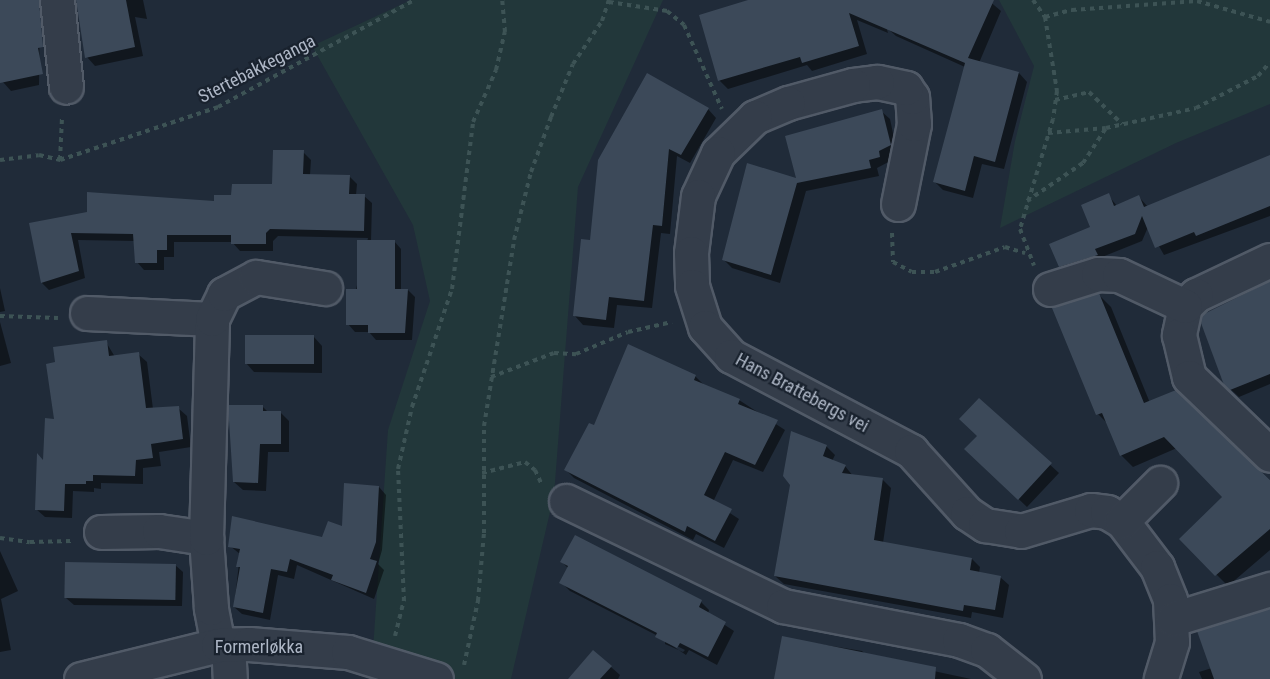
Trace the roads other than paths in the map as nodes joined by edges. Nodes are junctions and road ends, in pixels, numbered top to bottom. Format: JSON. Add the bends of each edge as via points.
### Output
{"nodes":[{"id":1,"x":57,"y":0,"type":"edge"},
{"id":2,"x":66,"y":87,"type":"road end"},
{"id":3,"x":898,"y":204,"type":"road end"},
{"id":4,"x":1270,"y":260,"type":"edge"},
{"id":5,"x":325,"y":288,"type":"dead end"},
{"id":6,"x":1050,"y":289,"type":"road end"},
{"id":7,"x":1185,"y":306,"type":"junction"},
{"id":8,"x":87,"y":312,"type":"road end"},
{"id":9,"x":212,"y":319,"type":"junction"},
{"id":10,"x":1270,"y":455,"type":"edge"},
{"id":11,"x":1160,"y":483,"type":"dead end"},
{"id":12,"x":566,"y":501,"type":"road end"},
{"id":13,"x":1122,"y":521,"type":"junction"},
{"id":14,"x":101,"y":532,"type":"road end"},
{"id":15,"x":206,"y":538,"type":"junction"},
{"id":16,"x":1270,"y":589,"type":"edge"},
{"id":17,"x":1173,"y":620,"type":"junction"},
{"id":18,"x":223,"y":644,"type":"junction"},
{"id":19,"x":449,"y":676,"type":"edge"},
{"id":20,"x":81,"y":679,"type":"edge"},
{"id":21,"x":230,"y":679,"type":"edge"},
{"id":22,"x":1024,"y":679,"type":"edge"},
{"id":23,"x":1161,"y":679,"type":"edge"}],
"edges":[{"from":1,"to":2,"type":"street"},
{"from":3,"to":13,"type":"street","name":"Hans Brattebergs vei","via":[[914,124],[912,97],[906,88],[877,82],[834,89],[755,117],[735,133],[708,171],[696,207],[692,286],[700,315],[718,345],[731,356],[911,451],[967,513],[986,525],[1021,531],[1092,510],[1107,512]]},
{"from":4,"to":7,"type":"street","via":[[1207,287]]},
{"from":5,"to":9,"type":"street","via":[[256,277],[224,294]]},
{"from":6,"to":7,"type":"street","via":[[1098,274],[1119,275]]},
{"from":7,"to":10,"type":"street","via":[[1179,335],[1189,377]]},
{"from":8,"to":9,"type":"street"},
{"from":9,"to":15,"type":"street"},
{"from":11,"to":13,"type":"street"},
{"from":12,"to":22,"type":"street","via":[[783,606],[959,640],[987,650]]},
{"from":13,"to":17,"type":"street","via":[[1157,567]]},
{"from":14,"to":15,"type":"street","via":[[159,531]]},
{"from":15,"to":18,"type":"street","via":[[210,608]]},
{"from":16,"to":17,"type":"street"},
{"from":17,"to":23,"type":"street","via":[[1172,642]]},
{"from":18,"to":19,"type":"street","name":"Formerløkka","via":[[297,645]]},
{"from":18,"to":20,"type":"street","name":"Formerløkka"},
{"from":18,"to":21,"type":"street"}]}
